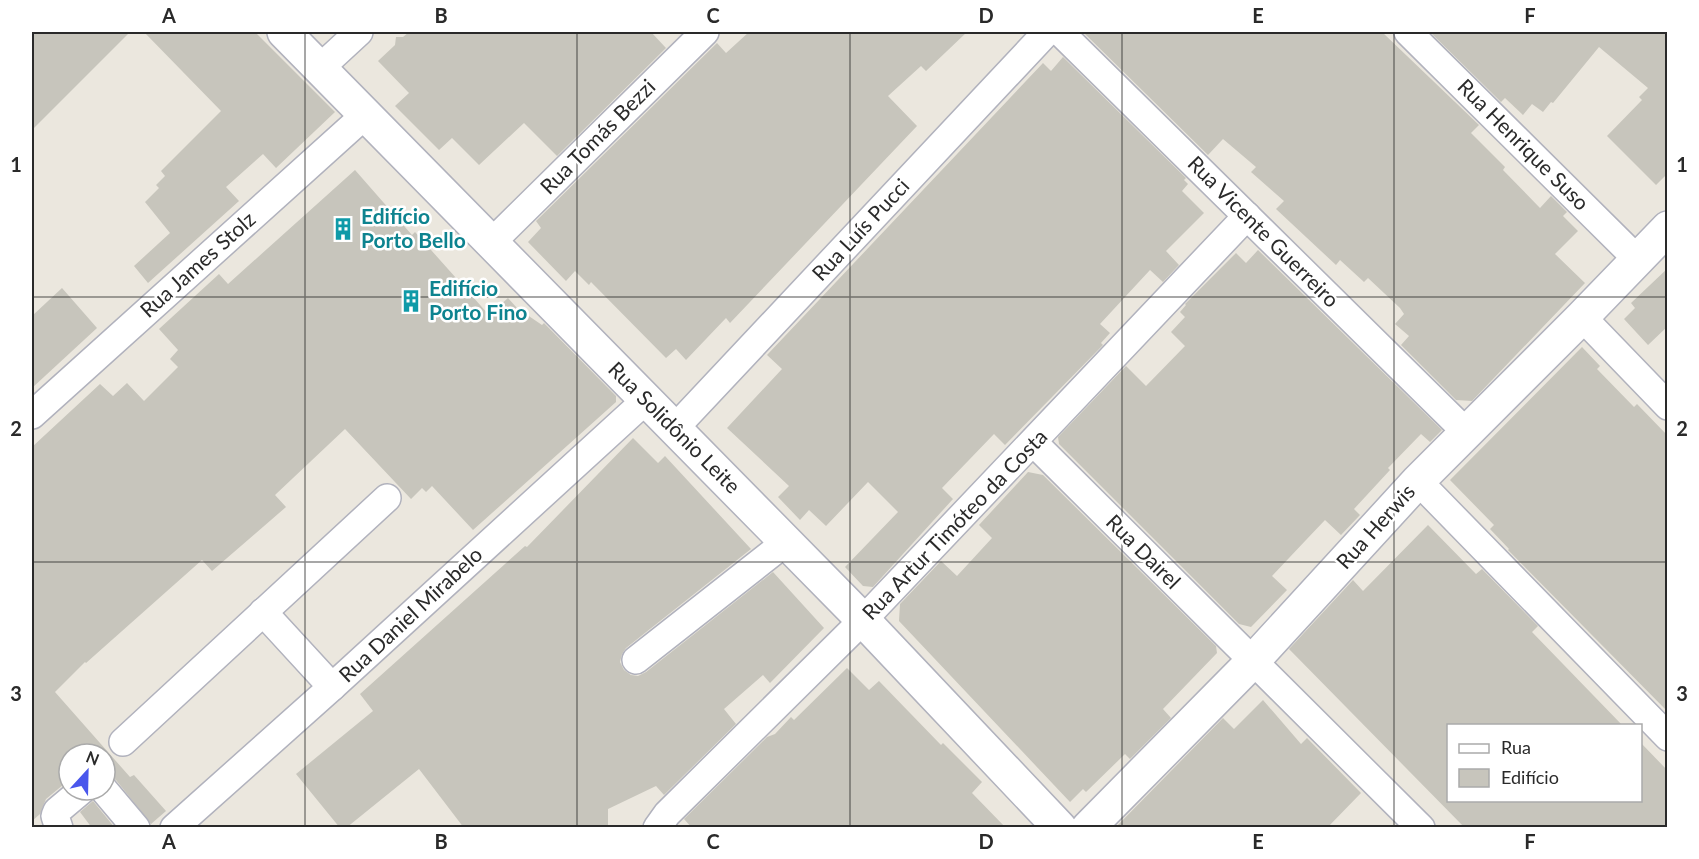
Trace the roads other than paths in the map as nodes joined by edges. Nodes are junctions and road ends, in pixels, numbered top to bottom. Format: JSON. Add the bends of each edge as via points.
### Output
{"nodes":[{"id":1,"x":284,"y":32,"type":"edge"},
{"id":2,"x":359,"y":32,"type":"edge"},
{"id":3,"x":705,"y":32,"type":"edge"},
{"id":4,"x":1047,"y":32,"type":"edge"},
{"id":5,"x":1060,"y":32,"type":"edge"},
{"id":6,"x":1408,"y":32,"type":"edge"},
{"id":7,"x":320,"y":68,"type":"junction"},
{"id":8,"x":365,"y":115,"type":"junction"},
{"id":9,"x":1247,"y":216,"type":"junction"},
{"id":10,"x":1668,"y":228,"type":"edge"},
{"id":11,"x":491,"y":243,"type":"junction"},
{"id":12,"x":1637,"y":259,"type":"junction"},
{"id":13,"x":1582,"y":317,"type":"junction"},
{"id":14,"x":646,"y":400,"type":"junction"},
{"id":15,"x":1668,"y":406,"type":"edge"},
{"id":16,"x":32,"y":416,"type":"edge"},
{"id":17,"x":675,"y":428,"type":"junction"},
{"id":18,"x":1466,"y":432,"type":"junction"},
{"id":19,"x":1033,"y":442,"type":"junction"},
{"id":20,"x":1418,"y":481,"type":"junction"},
{"id":21,"x":387,"y":498,"type":"dead end"},
{"id":22,"x":786,"y":542,"type":"junction"},
{"id":23,"x":263,"y":612,"type":"junction"},
{"id":24,"x":863,"y":620,"type":"junction"},
{"id":25,"x":636,"y":660,"type":"dead end"},
{"id":26,"x":1253,"y":661,"type":"junction"},
{"id":27,"x":332,"y":687,"type":"junction"},
{"id":28,"x":1668,"y":737,"type":"edge"},
{"id":29,"x":123,"y":742,"type":"dead end"},
{"id":30,"x":68,"y":802,"type":"edge"},
{"id":31,"x":115,"y":802,"type":"edge"},
{"id":32,"x":59,"y":828,"type":"edge"},
{"id":33,"x":136,"y":828,"type":"edge"},
{"id":34,"x":174,"y":828,"type":"edge"},
{"id":35,"x":657,"y":828,"type":"edge"},
{"id":36,"x":1060,"y":828,"type":"edge"},
{"id":37,"x":1088,"y":828,"type":"edge"},
{"id":38,"x":1421,"y":828,"type":"edge"}],
"edges":[{"from":1,"to":7,"type":"main road","name":"Rua Solidônio Leite"},
{"from":2,"to":7,"type":"street"},
{"from":3,"to":11,"type":"street","name":"Rua Tomás Bezzi"},
{"from":4,"to":17,"type":"street","name":"Rua Luís Pucci"},
{"from":5,"to":9,"type":"street","name":"Rua Vicente Guerreiro"},
{"from":6,"to":12,"type":"street","name":"Rua Henrique Suso"},
{"from":7,"to":8,"type":"main road","name":"Rua Solidônio Leite"},
{"from":8,"to":11,"type":"main road","name":"Rua Solidônio Leite"},
{"from":8,"to":16,"type":"street","name":"Rua James Stolz"},
{"from":9,"to":18,"type":"street","name":"Rua Vicente Guerreiro"},
{"from":9,"to":19,"type":"street","name":"Rua Artur Timóteo da Costa"},
{"from":10,"to":12,"type":"main road","name":"Rua Herwis"},
{"from":11,"to":14,"type":"main road","name":"Rua Solidônio Leite"},
{"from":12,"to":13,"type":"main road","name":"Rua Herwis"},
{"from":13,"to":15,"type":"street"},
{"from":13,"to":18,"type":"main road","name":"Rua Herwis"},
{"from":14,"to":17,"type":"main road","name":"Rua Solidônio Leite"},
{"from":14,"to":27,"type":"street","name":"Rua Daniel Mirabelo"},
{"from":17,"to":22,"type":"main road","name":"Rua Solidônio Leite"},
{"from":18,"to":20,"type":"main road","name":"Rua Herwis"},
{"from":19,"to":24,"type":"street","name":"Rua Artur Timóteo da Costa"},
{"from":19,"to":26,"type":"street","name":"Rua Dairel"},
{"from":20,"to":26,"type":"main road","name":"Rua Herwis"},
{"from":20,"to":28,"type":"street"},
{"from":21,"to":23,"type":"street"},
{"from":22,"to":24,"type":"main road","name":"Rua Solidônio Leite"},
{"from":22,"to":25,"type":"street"},
{"from":23,"to":27,"type":"street"},
{"from":23,"to":29,"type":"street"},
{"from":24,"to":35,"type":"street","name":"Rua Artur Timóteo da Costa"},
{"from":24,"to":36,"type":"main road","name":"Rua Solidônio Leite"},
{"from":26,"to":37,"type":"main road","name":"Rua Herwis"},
{"from":26,"to":38,"type":"street","name":"Rua Dairel"},
{"from":27,"to":34,"type":"street","name":"Rua Daniel Mirabelo"},
{"from":30,"to":32,"type":"street","via":[[55,816]]},
{"from":31,"to":33,"type":"street"}]}
